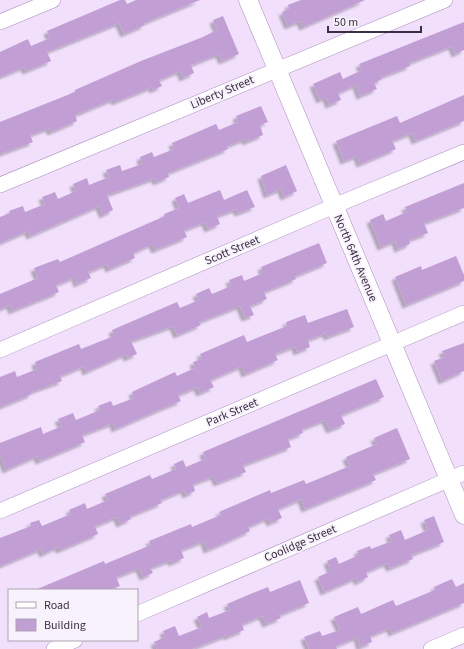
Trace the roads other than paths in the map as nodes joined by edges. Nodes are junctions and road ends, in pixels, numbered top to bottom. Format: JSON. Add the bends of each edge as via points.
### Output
{"nodes":[{"id":1,"x":53,"y":0,"type":"edge"},
{"id":2,"x":248,"y":0,"type":"edge"},
{"id":3,"x":445,"y":0,"type":"edge"},
{"id":4,"x":0,"y":22,"type":"edge"},
{"id":5,"x":277,"y":69,"type":"junction"},
{"id":6,"x":464,"y":152,"type":"edge"},
{"id":7,"x":0,"y":185,"type":"edge"},
{"id":8,"x":334,"y":206,"type":"junction"},
{"id":9,"x":464,"y":313,"type":"edge"},
{"id":10,"x":392,"y":343,"type":"junction"},
{"id":11,"x":0,"y":350,"type":"edge"},
{"id":12,"x":456,"y":476,"type":"edge"},
{"id":13,"x":0,"y":511,"type":"edge"},
{"id":14,"x":464,"y":515,"type":"edge"},
{"id":15,"x":138,"y":614,"type":"edge"},
{"id":16,"x":464,"y":635,"type":"edge"},
{"id":17,"x":73,"y":641,"type":"edge"},
{"id":18,"x":54,"y":649,"type":"edge"},
{"id":19,"x":431,"y":649,"type":"edge"}],
"edges":[{"from":1,"to":4,"type":"street"},
{"from":2,"to":5,"type":"street","name":"North 64th Avenue"},
{"from":3,"to":5,"type":"street","name":"Liberty Street"},
{"from":5,"to":7,"type":"street","name":"Liberty Street"},
{"from":5,"to":8,"type":"street","name":"North 64th Avenue"},
{"from":6,"to":8,"type":"street","name":"Scott Street"},
{"from":8,"to":10,"type":"street","name":"North 64th Avenue"},
{"from":8,"to":11,"type":"street","name":"Scott Street"},
{"from":9,"to":10,"type":"street","name":"Park Street"},
{"from":10,"to":12,"type":"street","name":"North 64th Avenue"},
{"from":10,"to":13,"type":"street","name":"Park Street"},
{"from":12,"to":14,"type":"street","name":"North 64th Avenue"},
{"from":12,"to":15,"type":"street","name":"Coolidge Street"},
{"from":16,"to":19,"type":"street"},
{"from":17,"to":18,"type":"street"}]}
